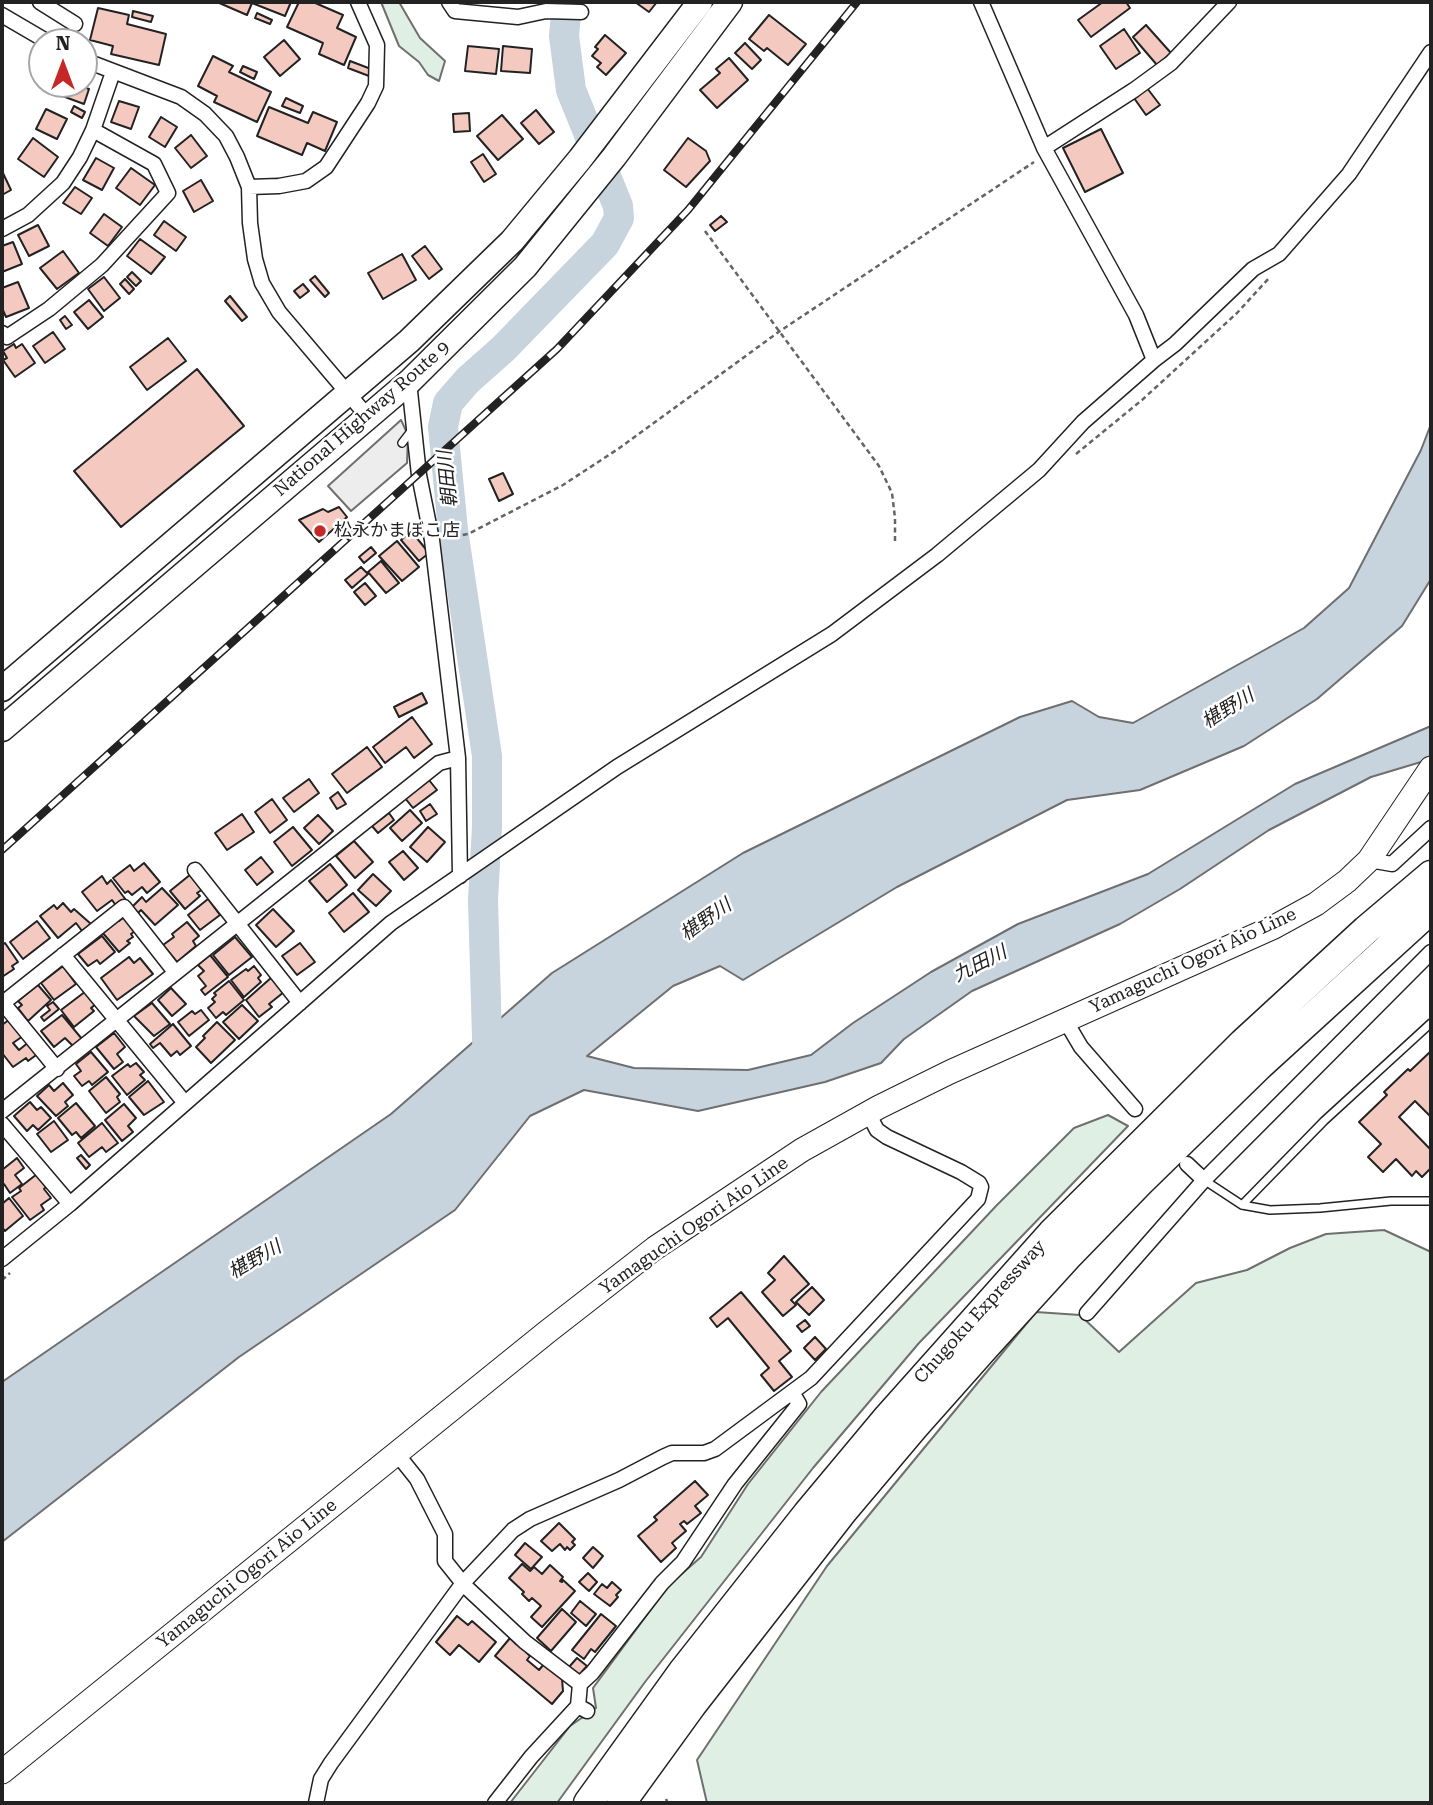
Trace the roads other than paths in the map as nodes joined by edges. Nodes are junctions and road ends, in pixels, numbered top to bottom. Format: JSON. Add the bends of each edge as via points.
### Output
{"nodes":[{"id":1,"x":40,"y":2,"type":"edge"},
{"id":2,"x":358,"y":2,"type":"edge"},
{"id":3,"x":449,"y":2,"type":"edge"},
{"id":4,"x":700,"y":2,"type":"edge"},
{"id":5,"x":730,"y":2,"type":"edge"},
{"id":6,"x":981,"y":2,"type":"edge"},
{"id":7,"x":1229,"y":2,"type":"edge"},
{"id":8,"x":496,"y":8,"type":"edge"},
{"id":9,"x":581,"y":12,"type":"dead end"},
{"id":10,"x":2,"y":15,"type":"edge"},
{"id":11,"x":75,"y":24,"type":"dead end"},
{"id":12,"x":28,"y":30,"type":"edge"},
{"id":13,"x":1431,"y":52,"type":"edge"},
{"id":14,"x":98,"y":66,"type":"edge"},
{"id":15,"x":113,"y":72,"type":"junction"},
{"id":16,"x":93,"y":130,"type":"junction"},
{"id":17,"x":1046,"y":151,"type":"junction"},
{"id":18,"x":249,"y":187,"type":"junction"},
{"id":19,"x":2,"y":229,"type":"edge"},
{"id":20,"x":2,"y":333,"type":"edge"},
{"id":21,"x":1154,"y":360,"type":"junction"},
{"id":22,"x":409,"y":382,"type":"junction"},
{"id":23,"x":347,"y":394,"type":"junction"},
{"id":24,"x":368,"y":417,"type":"junction"},
{"id":25,"x":414,"y":426,"type":"junction"},
{"id":26,"x":402,"y":443,"type":"dead end"},
{"id":27,"x":2,"y":689,"type":"edge"},
{"id":28,"x":2,"y":729,"type":"edge"},
{"id":29,"x":458,"y":758,"type":"junction"},
{"id":30,"x":1431,"y":768,"type":"edge"},
{"id":31,"x":1431,"y":828,"type":"edge"},
{"id":32,"x":1369,"y":860,"type":"junction"},
{"id":33,"x":195,"y":870,"type":"dead end"},
{"id":34,"x":464,"y":873,"type":"junction"},
{"id":35,"x":1431,"y":875,"type":"edge"},
{"id":36,"x":1431,"y":909,"type":"edge"},
{"id":37,"x":237,"y":923,"type":"junction"},
{"id":38,"x":1431,"y":952,"type":"edge"},
{"id":39,"x":63,"y":955,"type":"junction"},
{"id":40,"x":176,"y":972,"type":"junction"},
{"id":41,"x":300,"y":1003,"type":"junction"},
{"id":42,"x":116,"y":1020,"type":"junction"},
{"id":43,"x":1065,"y":1020,"type":"junction"},
{"id":44,"x":1431,"y":1023,"type":"edge"},
{"id":45,"x":57,"y":1069,"type":"junction"},
{"id":46,"x":185,"y":1103,"type":"junction"},
{"id":47,"x":1135,"y":1109,"type":"dead end"},
{"id":48,"x":2,"y":1111,"type":"edge"},
{"id":49,"x":867,"y":1114,"type":"junction"},
{"id":50,"x":2,"y":1124,"type":"edge"},
{"id":51,"x":1187,"y":1164,"type":"dead end"},
{"id":52,"x":1205,"y":1180,"type":"junction"},
{"id":53,"x":1431,"y":1201,"type":"edge"},
{"id":54,"x":70,"y":1204,"type":"junction"},
{"id":55,"x":1242,"y":1205,"type":"junction"},
{"id":56,"x":2,"y":1259,"type":"edge"},
{"id":57,"x":1087,"y":1313,"type":"dead end"},
{"id":58,"x":792,"y":1392,"type":"junction"},
{"id":59,"x":397,"y":1454,"type":"junction"},
{"id":60,"x":463,"y":1584,"type":"junction"},
{"id":61,"x":580,"y":1684,"type":"junction"},
{"id":62,"x":2,"y":1772,"type":"edge"},
{"id":63,"x":316,"y":1803,"type":"edge"},
{"id":64,"x":495,"y":1803,"type":"edge"},
{"id":65,"x":588,"y":1803,"type":"edge"},
{"id":66,"x":621,"y":1803,"type":"edge"}],
"edges":[{"from":1,"to":11,"type":"street"},
{"from":2,"to":18,"type":"street","via":[[377,45],[376,86],[368,103],[326,167],[306,181]]},
{"from":3,"to":8,"type":"street","via":[[455,10]]},
{"from":4,"to":23,"type":"highway","name":"National Highway Route 9","via":[[512,241]]},
{"from":5,"to":22,"type":"highway","name":"National Highway Route 9","via":[[525,267]]},
{"from":6,"to":17,"type":"street"},
{"from":7,"to":17,"type":"street","via":[[1171,63]]},
{"from":8,"to":9,"type":"street","via":[[518,17],[546,11]]},
{"from":10,"to":12,"type":"street"},
{"from":13,"to":21,"type":"street","via":[[1349,174],[1300,231]]},
{"from":14,"to":15,"type":"street"},
{"from":15,"to":16,"type":"street"},
{"from":15,"to":18,"type":"street","via":[[181,97],[205,114],[226,136]]},
{"from":16,"to":19,"type":"street","via":[[80,157],[48,200]]},
{"from":16,"to":20,"type":"street","via":[[154,164],[168,193],[102,265],[8,337]]},
{"from":17,"to":21,"type":"street","via":[[1136,315]]},
{"from":18,"to":23,"type":"street","via":[[250,223],[262,283],[279,312]]},
{"from":21,"to":34,"type":"street","via":[[1083,422],[1039,470],[843,626],[617,767]]},
{"from":22,"to":24,"type":"highway","name":"National Highway Route 9"},
{"from":22,"to":25,"type":"street"},
{"from":23,"to":24,"type":"street"},
{"from":23,"to":27,"type":"highway","name":"National Highway Route 9"},
{"from":24,"to":28,"type":"highway","name":"National Highway Route 9"},
{"from":25,"to":26,"type":"lane"},
{"from":25,"to":29,"type":"street"},
{"from":29,"to":34,"type":"street"},
{"from":29,"to":37,"type":"street","via":[[439,763]]},
{"from":30,"to":32,"type":"main road","name":"Yamaguchi Ogori Aio Line"},
{"from":31,"to":32,"type":"street","via":[[1392,864]]},
{"from":32,"to":43,"type":"main road","name":"Yamaguchi Ogori Aio Line","via":[[1316,904],[1274,927]]},
{"from":33,"to":37,"type":"street"},
{"from":34,"to":41,"type":"street","via":[[391,923]]},
{"from":35,"to":65,"type":"highway","name":"Chugoku Expressway","via":[[1243,1042],[1052,1233],[807,1514],[683,1671]]},
{"from":36,"to":66,"type":"highway","name":"Chugoku Expressway","via":[[1259,1065],[1150,1172],[986,1346],[844,1510]]},
{"from":37,"to":40,"type":"street"},
{"from":37,"to":41,"type":"street"},
{"from":38,"to":52,"type":"street"},
{"from":39,"to":40,"type":"street","via":[[124,907]]},
{"from":39,"to":42,"type":"street"},
{"from":39,"to":45,"type":"street","via":[[3,1003]]},
{"from":40,"to":42,"type":"street"},
{"from":41,"to":46,"type":"street"},
{"from":42,"to":45,"type":"street"},
{"from":42,"to":46,"type":"street"},
{"from":43,"to":47,"type":"street","via":[[1081,1048]]},
{"from":43,"to":49,"type":"main road","name":"Yamaguchi Ogori Aio Line"},
{"from":44,"to":55,"type":"lane","via":[[1324,1121]]},
{"from":45,"to":48,"type":"street"},
{"from":46,"to":54,"type":"street"},
{"from":49,"to":58,"type":"street","via":[[887,1137],[979,1183],[978,1199],[811,1378]]},
{"from":49,"to":59,"type":"main road","name":"Yamaguchi Ogori Aio Line","via":[[802,1150],[655,1248]]},
{"from":50,"to":54,"type":"street"},
{"from":51,"to":52,"type":"street"},
{"from":52,"to":55,"type":"lane"},
{"from":52,"to":57,"type":"street"},
{"from":53,"to":55,"type":"lane","via":[[1270,1210]]},
{"from":54,"to":56,"type":"street"},
{"from":58,"to":60,"type":"street","via":[[715,1449],[673,1453],[530,1519],[513,1530]]},
{"from":58,"to":61,"type":"street","via":[[799,1404],[735,1484],[683,1562]]},
{"from":59,"to":60,"type":"street","via":[[437,1516],[445,1534],[446,1561]]},
{"from":59,"to":62,"type":"main road","name":"Yamaguchi Ogori Aio Line"},
{"from":60,"to":61,"type":"street","via":[[525,1642]]},
{"from":60,"to":63,"type":"street","via":[[331,1763],[321,1779]]},
{"from":61,"to":64,"type":"street","via":[[582,1708],[531,1756]]}]}
